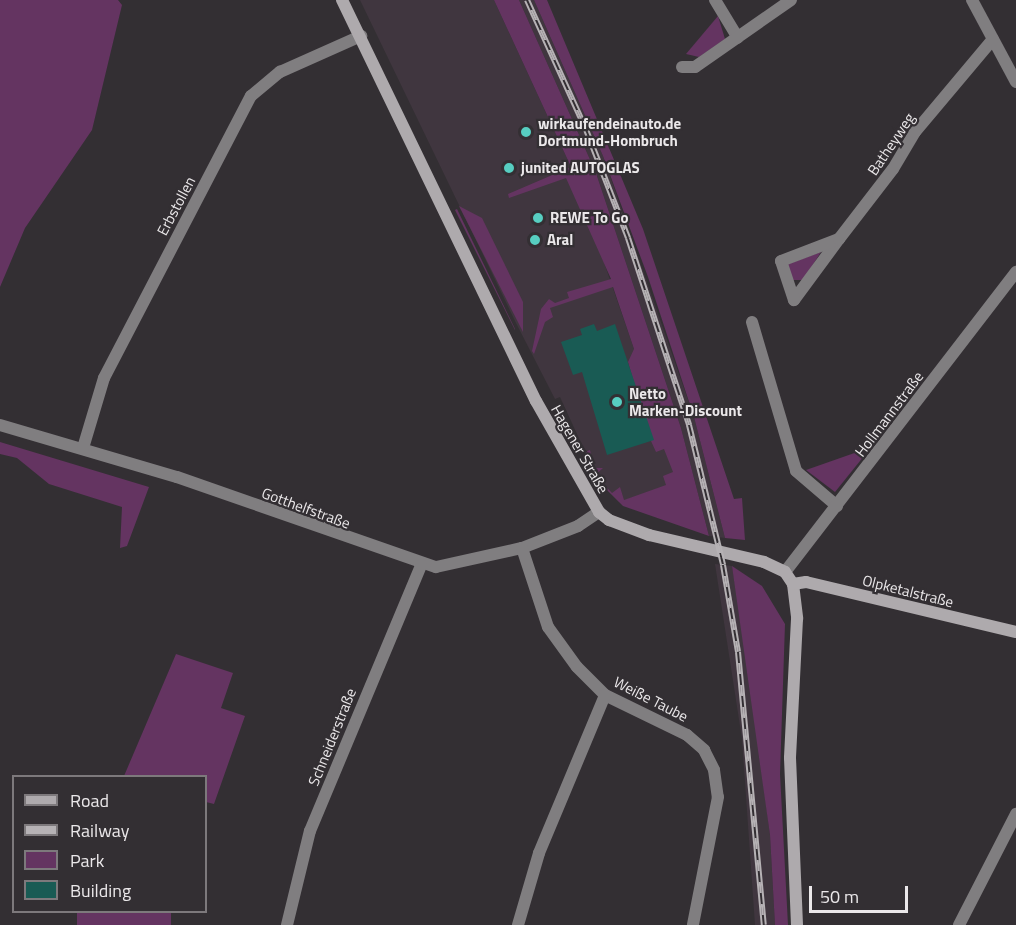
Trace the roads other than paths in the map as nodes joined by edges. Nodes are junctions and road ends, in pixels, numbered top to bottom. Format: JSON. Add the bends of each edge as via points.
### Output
{"nodes":[{"id":1,"x":342,"y":0,"type":"edge"},
{"id":2,"x":714,"y":0,"type":"edge"},
{"id":3,"x":792,"y":0,"type":"edge"},
{"id":4,"x":972,"y":0,"type":"edge"},
{"id":5,"x":361,"y":36,"type":"junction"},
{"id":6,"x":738,"y":38,"type":"junction"},
{"id":7,"x":993,"y":39,"type":"junction"},
{"id":8,"x":682,"y":67,"type":"dead end"},
{"id":9,"x":1016,"y":82,"type":"edge"},
{"id":10,"x":839,"y":239,"type":"junction"},
{"id":11,"x":1016,"y":272,"type":"edge"},
{"id":12,"x":752,"y":322,"type":"dead end"},
{"id":13,"x":0,"y":425,"type":"edge"},
{"id":14,"x":83,"y":448,"type":"junction"},
{"id":15,"x":837,"y":506,"type":"junction"},
{"id":16,"x":599,"y":512,"type":"junction"},
{"id":17,"x":522,"y":548,"type":"junction"},
{"id":18,"x":421,"y":565,"type":"junction"},
{"id":19,"x":785,"y":572,"type":"junction"},
{"id":20,"x":793,"y":584,"type":"junction"},
{"id":21,"x":1016,"y":633,"type":"edge"},
{"id":22,"x":605,"y":695,"type":"junction"},
{"id":23,"x":1014,"y":820,"type":"edge"},
{"id":24,"x":287,"y":925,"type":"edge"},
{"id":25,"x":518,"y":925,"type":"edge"},
{"id":26,"x":693,"y":925,"type":"edge"},
{"id":27,"x":797,"y":925,"type":"edge"},
{"id":28,"x":959,"y":925,"type":"edge"}],
"edges":[{"from":1,"to":5,"type":"main road","name":"Hagener Straße"},
{"from":2,"to":6,"type":"street"},
{"from":3,"to":6,"type":"street"},
{"from":4,"to":7,"type":"street"},
{"from":5,"to":14,"type":"street","name":"Erbstollen","via":[[280,72],[250,96],[104,378]]},
{"from":5,"to":16,"type":"main road","name":"Hagener Straße","via":[[536,401]]},
{"from":6,"to":8,"type":"street","via":[[695,67]]},
{"from":7,"to":9,"type":"street"},
{"from":7,"to":10,"type":"street","name":"Batheyweg","via":[[915,132],[893,170]]},
{"from":10,"to":10,"type":"street","name":"Batheyweg","via":[[832,248],[794,300],[781,261]]},
{"from":11,"to":15,"type":"street","name":"Hollmannstraße"},
{"from":12,"to":15,"type":"street","via":[[796,471]]},
{"from":13,"to":14,"type":"street","name":"Gotthelfstraße"},
{"from":14,"to":18,"type":"street","name":"Gotthelfstraße","via":[[177,477]]},
{"from":15,"to":19,"type":"street","name":"Hollmannstraße"},
{"from":16,"to":17,"type":"street","name":"Gotthelfstraße","via":[[578,526]]},
{"from":16,"to":19,"type":"main road","name":"Hagener Straße","via":[[649,535],[739,554]]},
{"from":17,"to":18,"type":"street","name":"Gotthelfstraße","via":[[458,565]]},
{"from":17,"to":22,"type":"street","name":"Weiße Taube","via":[[548,627]]},
{"from":18,"to":24,"type":"street","name":"Schneiderstraße","via":[[310,831]]},
{"from":19,"to":20,"type":"main road"},
{"from":20,"to":21,"type":"main road","name":"Olpketalstraße","via":[[806,582]]},
{"from":20,"to":27,"type":"main road","via":[[797,618],[790,758]]},
{"from":22,"to":25,"type":"street","via":[[539,853]]},
{"from":22,"to":26,"type":"street","name":"Weiße Taube","via":[[687,735],[704,750],[714,770],[718,797]]},
{"from":23,"to":28,"type":"street"}]}
